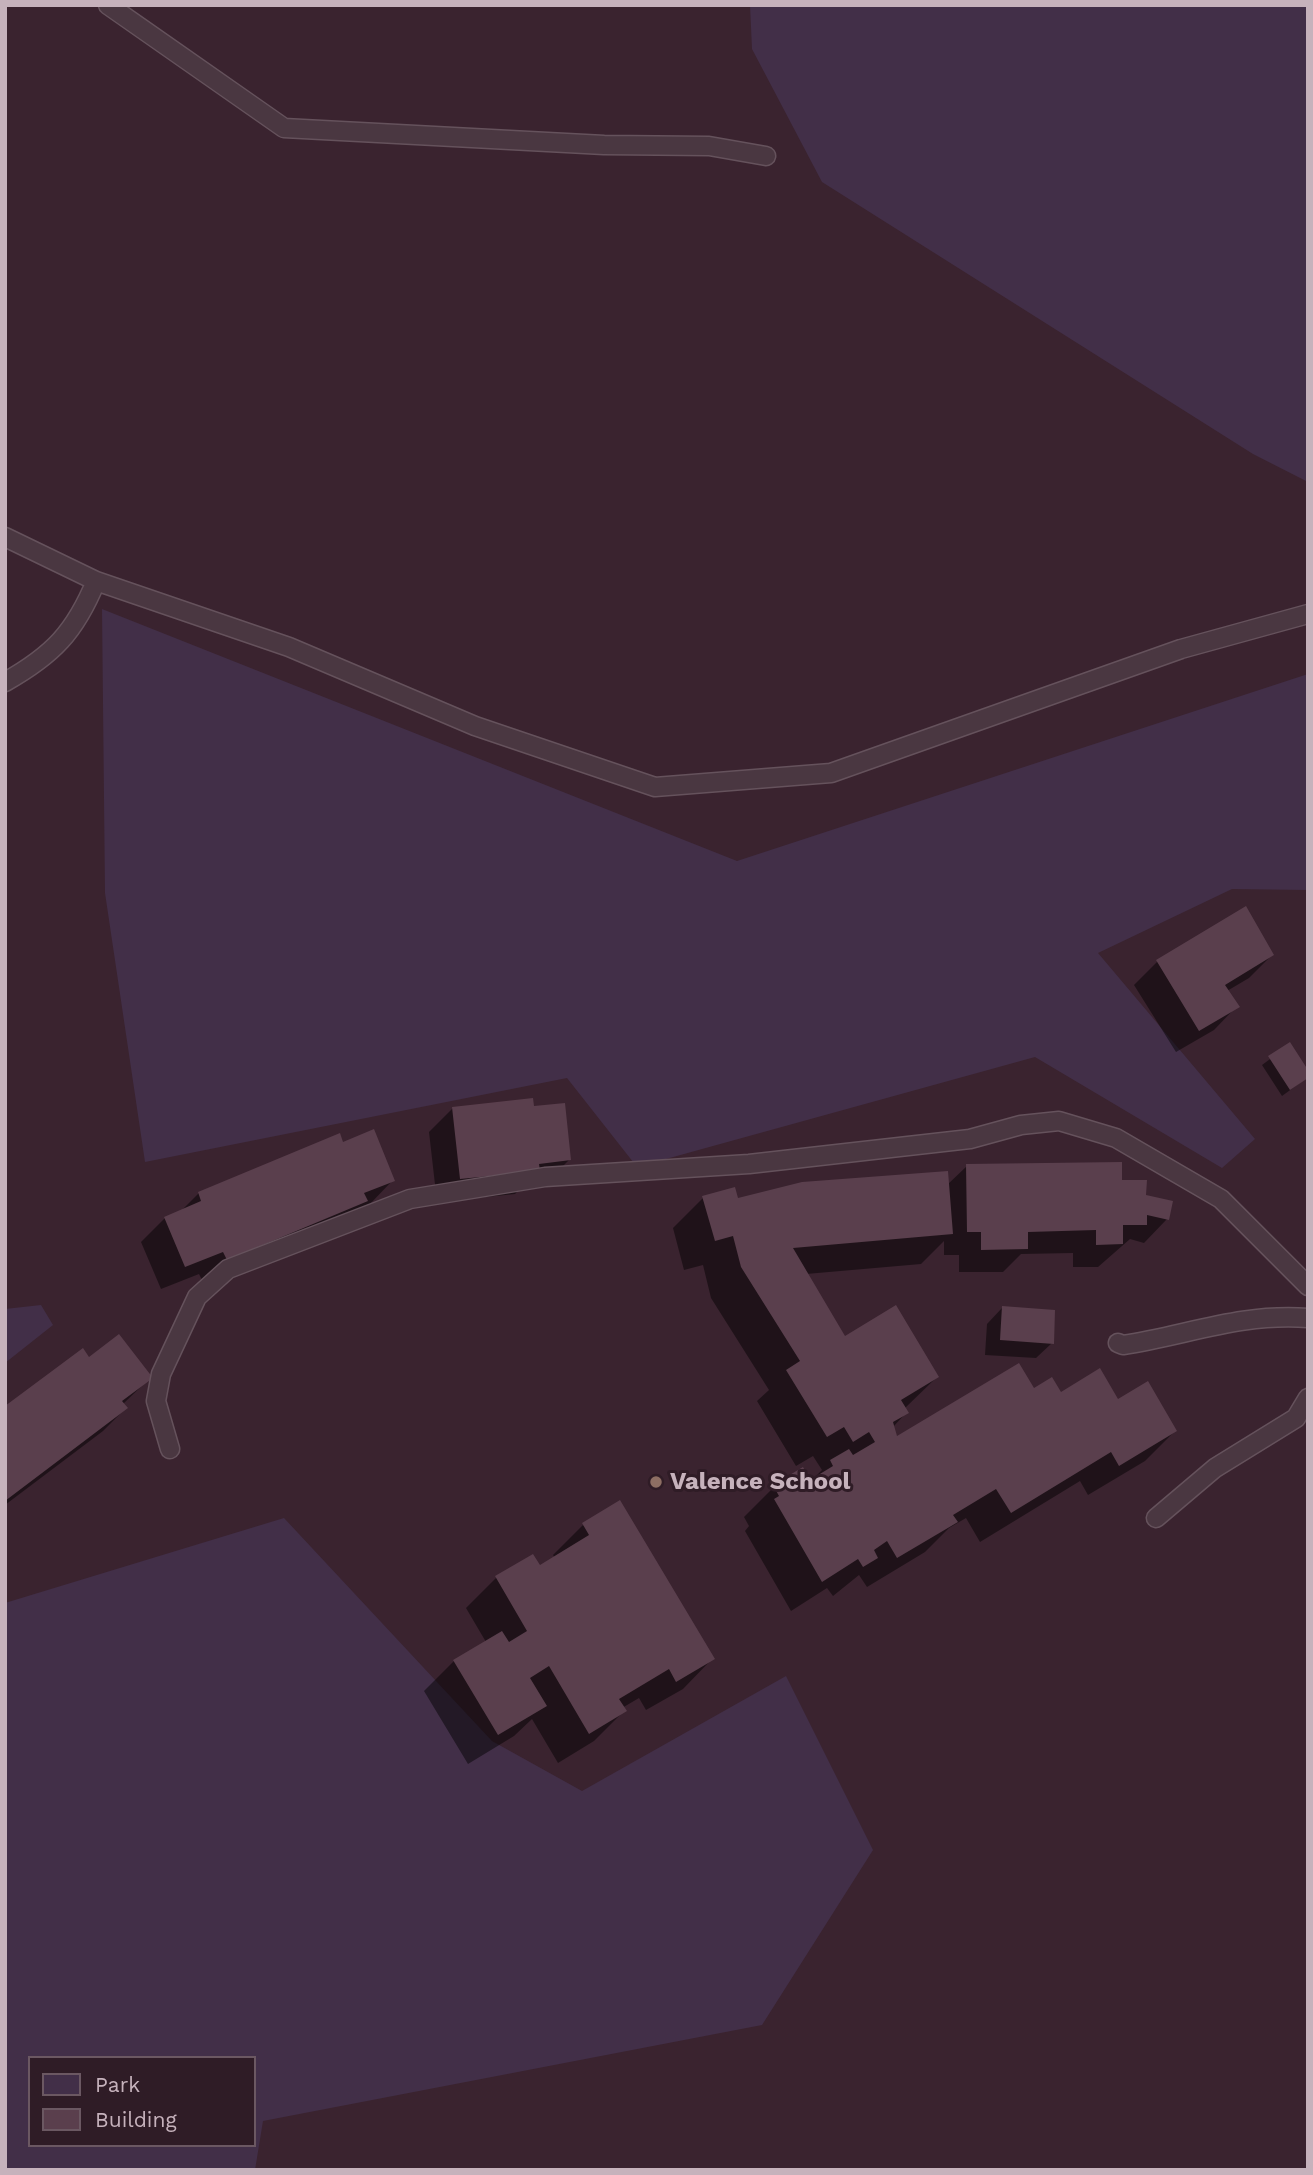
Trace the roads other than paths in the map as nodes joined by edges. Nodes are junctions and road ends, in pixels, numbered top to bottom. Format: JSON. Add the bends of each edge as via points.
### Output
{"nodes":[{"id":1,"x":108,"y":5,"type":"edge"},
{"id":2,"x":766,"y":156,"type":"dead end"},
{"id":3,"x":5,"y":537,"type":"edge"},
{"id":4,"x":96,"y":581,"type":"junction"},
{"id":5,"x":1308,"y":614,"type":"edge"},
{"id":6,"x":5,"y":682,"type":"edge"},
{"id":7,"x":1308,"y":1286,"type":"edge"},
{"id":8,"x":1308,"y":1318,"type":"edge"},
{"id":9,"x":1118,"y":1343,"type":"dead end"},
{"id":10,"x":1307,"y":1402,"type":"edge"},
{"id":11,"x":170,"y":1449,"type":"dead end"},
{"id":12,"x":1156,"y":1518,"type":"dead end"}],
"edges":[{"from":1,"to":2,"type":"lane","via":[[284,128],[709,146]]},
{"from":3,"to":4,"type":"lane"},
{"from":4,"to":5,"type":"lane","via":[[289,647],[475,726],[655,787],[831,773],[1181,649]]},
{"from":4,"to":6,"type":"lane","via":[[83,613],[63,642]]},
{"from":7,"to":11,"type":"lane","via":[[1221,1199],[1115,1138],[1059,1121],[1021,1125],[970,1139],[749,1164],[545,1177],[410,1199],[228,1269],[197,1297],[161,1374],[156,1401]]},
{"from":8,"to":9,"type":"lane","via":[[1245,1318],[1160,1339]]},
{"from":10,"to":12,"type":"lane","via":[[1296,1418],[1215,1468]]}]}
